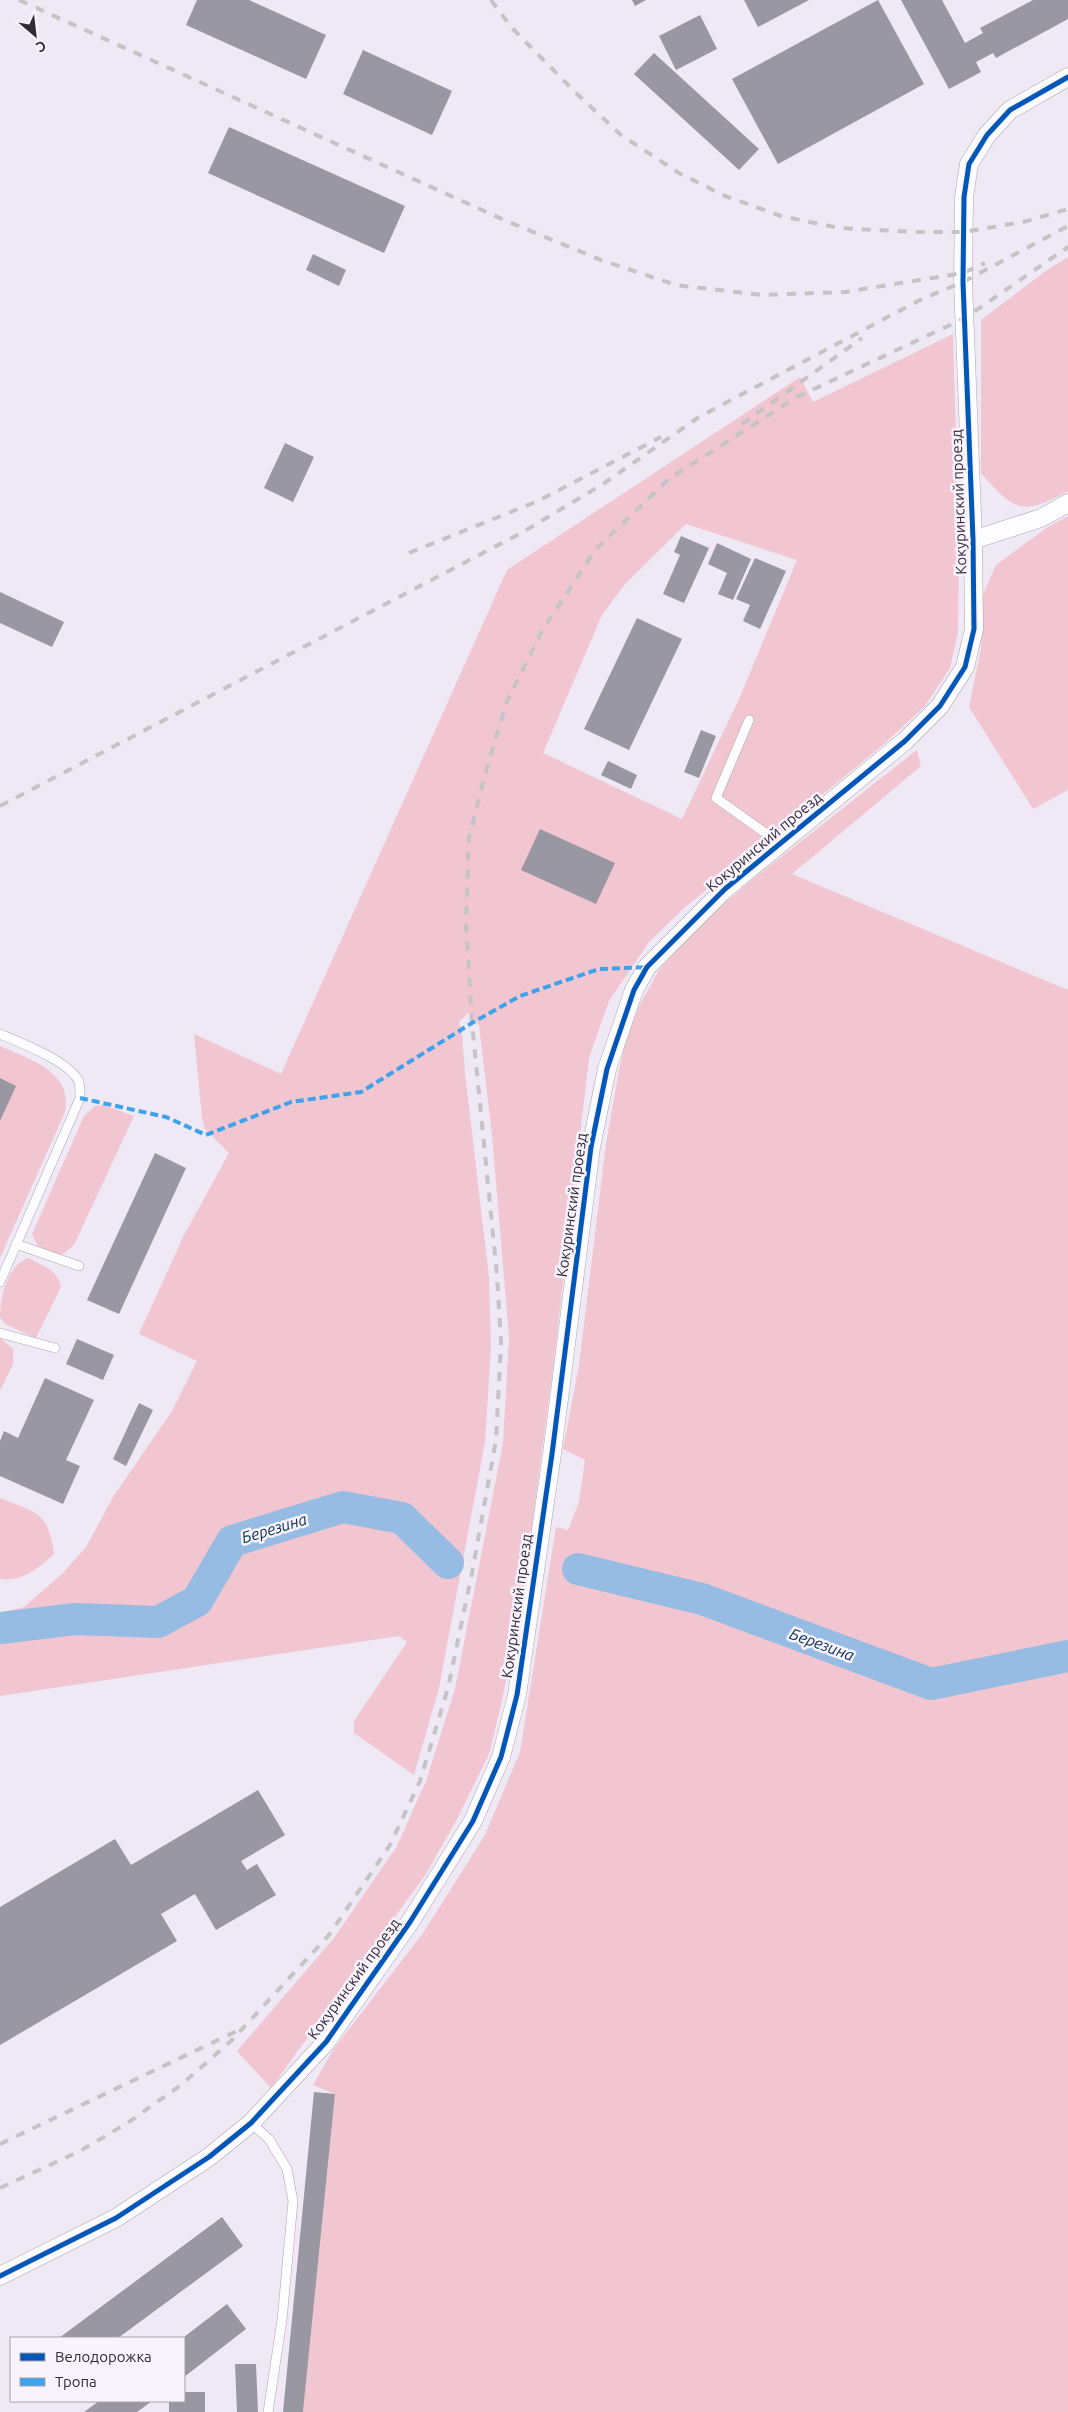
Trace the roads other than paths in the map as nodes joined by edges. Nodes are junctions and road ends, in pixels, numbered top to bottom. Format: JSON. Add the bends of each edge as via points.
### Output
{"nodes":[{"id":1,"x":1068,"y":77,"type":"edge"},
{"id":2,"x":1068,"y":503,"type":"edge"},
{"id":3,"x":973,"y":540,"type":"junction"},
{"id":4,"x":749,"y":720,"type":"dead end"},
{"id":5,"x":776,"y":846,"type":"junction"},
{"id":6,"x":0,"y":1034,"type":"edge"},
{"id":7,"x":16,"y":1244,"type":"junction"},
{"id":8,"x":79,"y":1266,"type":"dead end"},
{"id":9,"x":0,"y":1282,"type":"edge"},
{"id":10,"x":0,"y":1333,"type":"edge"},
{"id":11,"x":55,"y":1348,"type":"dead end"},
{"id":12,"x":250,"y":2123,"type":"junction"},
{"id":13,"x":0,"y":2276,"type":"edge"},
{"id":14,"x":268,"y":2412,"type":"edge"}],
"edges":[{"from":1,"to":3,"type":"street","name":"Кокуринский проезд","via":[[1010,110],[987,136],[969,164],[964,197],[963,282]]},
{"from":2,"to":3,"type":"street","name":"Кокуринский проезд","via":[[1041,518]]},
{"from":3,"to":5,"type":"street","name":"Кокуринский проезд","via":[[974,630],[960,675],[940,706],[904,741]]},
{"from":4,"to":5,"type":"lane","via":[[716,798],[764,832]]},
{"from":5,"to":12,"type":"street","name":"Кокуринский проезд","via":[[725,889],[647,967],[634,990],[607,1069],[591,1146],[517,1695],[501,1757],[473,1821],[410,1922],[326,2042]]},
{"from":6,"to":7,"type":"lane","via":[[42,1052],[79,1082],[80,1098]]},
{"from":7,"to":8,"type":"lane"},
{"from":7,"to":9,"type":"lane"},
{"from":10,"to":11,"type":"lane"},
{"from":12,"to":13,"type":"street","name":"Кокуринский проезд","via":[[209,2157],[116,2218]]},
{"from":12,"to":14,"type":"lane","via":[[270,2139],[287,2169],[293,2201],[282,2320]]}]}
